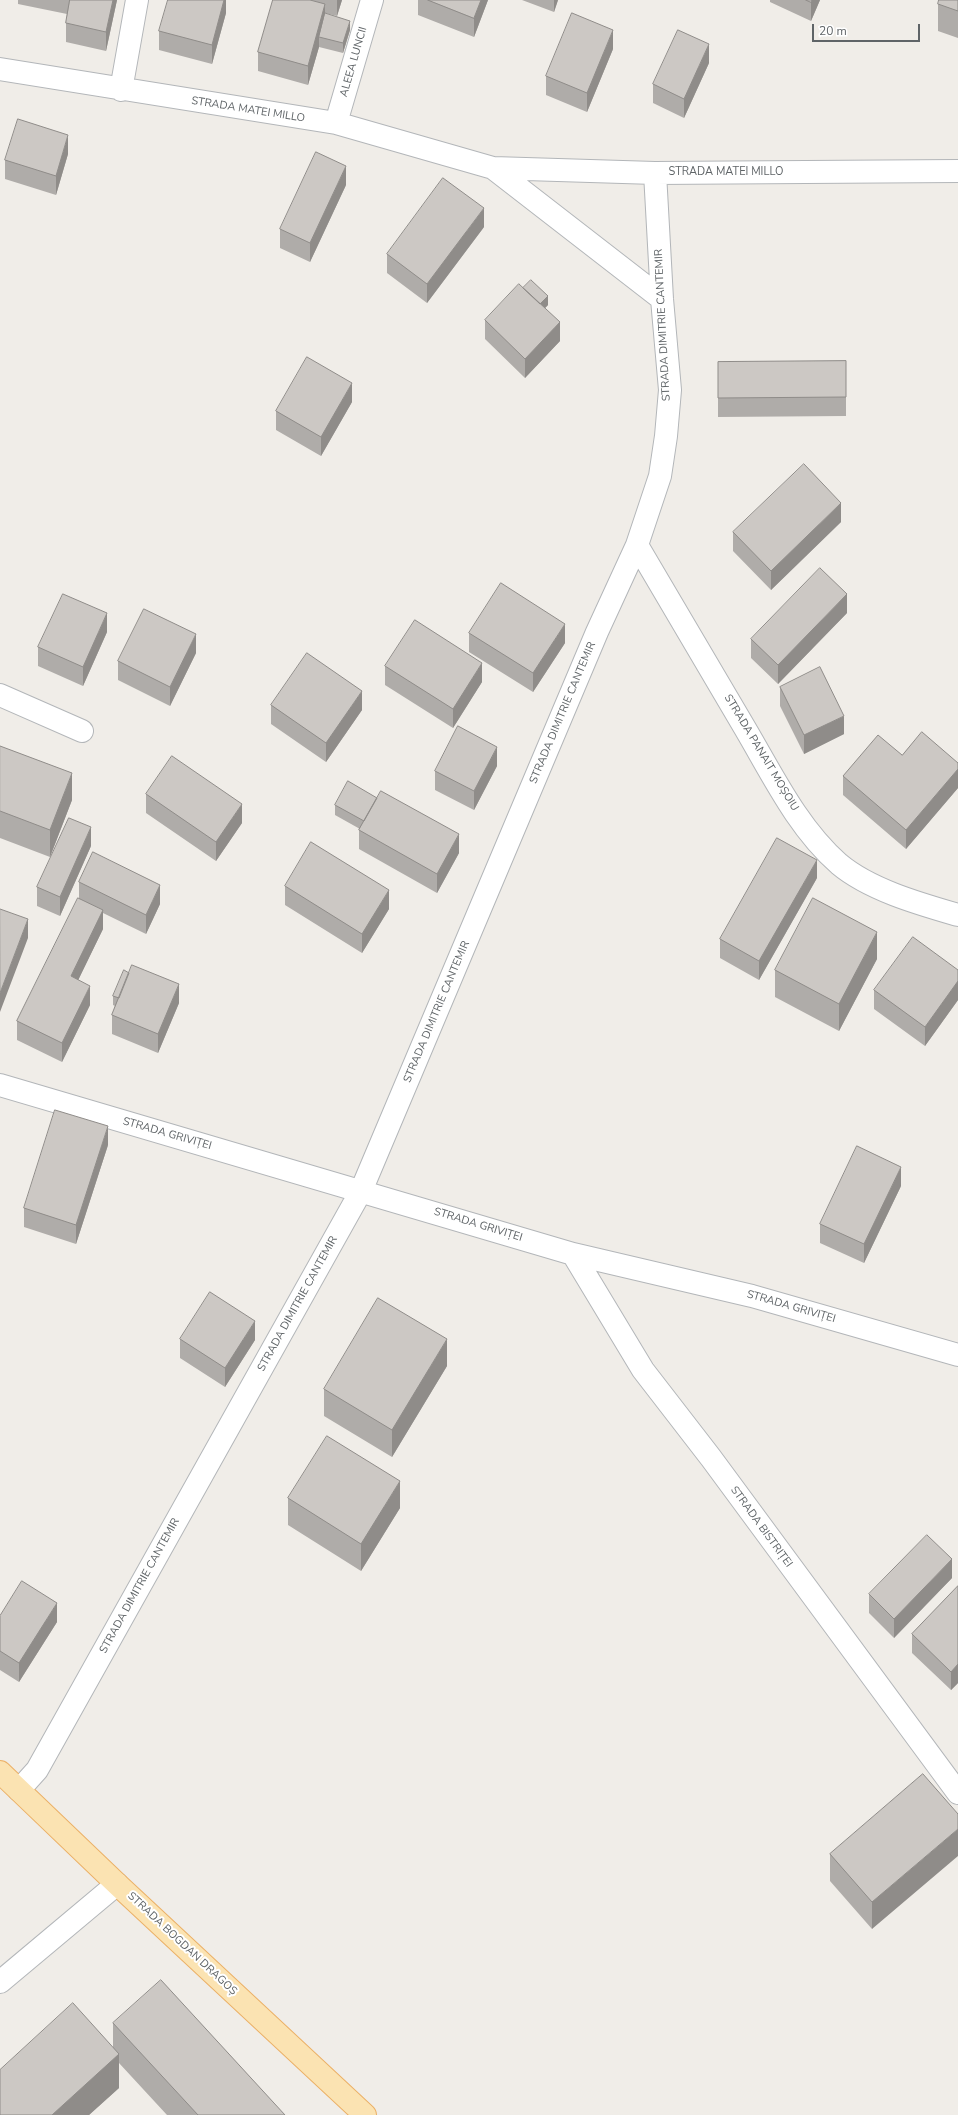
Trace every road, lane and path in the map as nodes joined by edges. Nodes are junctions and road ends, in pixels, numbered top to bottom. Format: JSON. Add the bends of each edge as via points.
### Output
{"nodes":[{"id":1,"x":137,"y":0,"type":"edge"},
{"id":2,"x":372,"y":0,"type":"edge"},
{"id":3,"x":0,"y":69,"type":"edge"},
{"id":4,"x":121,"y":90,"type":"junction"},
{"id":5,"x":336,"y":123,"type":"junction"},
{"id":6,"x":493,"y":168,"type":"junction"},
{"id":7,"x":958,"y":171,"type":"edge"},
{"id":8,"x":655,"y":173,"type":"junction"},
{"id":9,"x":662,"y":299,"type":"junction"},
{"id":10,"x":637,"y":545,"type":"junction"},
{"id":11,"x":0,"y":695,"type":"edge"},
{"id":12,"x":82,"y":731,"type":"dead end"},
{"id":13,"x":958,"y":915,"type":"edge"},
{"id":14,"x":0,"y":1085,"type":"edge"},
{"id":15,"x":361,"y":1191,"type":"junction"},
{"id":16,"x":573,"y":1254,"type":"junction"},
{"id":17,"x":958,"y":1355,"type":"edge"},
{"id":18,"x":0,"y":1772,"type":"edge"},
{"id":19,"x":19,"y":1790,"type":"junction"},
{"id":20,"x":958,"y":1793,"type":"edge"},
{"id":21,"x":117,"y":1884,"type":"junction"},
{"id":22,"x":0,"y":1982,"type":"edge"},
{"id":23,"x":365,"y":2115,"type":"edge"}],
"edges":[{"from":1,"to":4,"type":"street"},
{"from":2,"to":5,"type":"street","name":"ALEEA LUNCII"},
{"from":3,"to":4,"type":"street","name":"STRADA MATEI MILLO"},
{"from":4,"to":5,"type":"street","name":"STRADA MATEI MILLO"},
{"from":5,"to":6,"type":"street","name":"STRADA MATEI MILLO"},
{"from":6,"to":8,"type":"street","name":"STRADA MATEI MILLO"},
{"from":6,"to":9,"type":"street","name":"STRADA MATEI MILLO"},
{"from":7,"to":8,"type":"street","name":"STRADA MATEI MILLO"},
{"from":8,"to":9,"type":"street","name":"STRADA DIMITRIE CANTEMIR"},
{"from":9,"to":10,"type":"street","name":"STRADA DIMITRIE CANTEMIR","via":[[670,390],[666,436],[660,476]]},
{"from":10,"to":13,"type":"street","name":"STRADA PANAIT MOȘOIU","via":[[786,798],[816,840],[840,864],[873,885],[908,900]]},
{"from":10,"to":15,"type":"street","name":"STRADA DIMITRIE CANTEMIR","via":[[597,632]]},
{"from":11,"to":12,"type":"street"},
{"from":14,"to":15,"type":"street","name":"STRADA GRIVIȚEI"},
{"from":15,"to":16,"type":"street","name":"STRADA GRIVIȚEI"},
{"from":15,"to":19,"type":"street","name":"STRADA DIMITRIE CANTEMIR","via":[[37,1770]]},
{"from":16,"to":17,"type":"street","name":"STRADA GRIVIȚEI","via":[[752,1296]]},
{"from":16,"to":20,"type":"street","name":"STRADA BISTRIȚEI","via":[[643,1370]]},
{"from":18,"to":19,"type":"main road","name":"STRADA BOGDAN DRAGOȘ"},
{"from":19,"to":21,"type":"main road","name":"STRADA BOGDAN DRAGOȘ"},
{"from":21,"to":22,"type":"street"},
{"from":21,"to":23,"type":"main road","name":"STRADA BOGDAN DRAGOȘ"}]}
